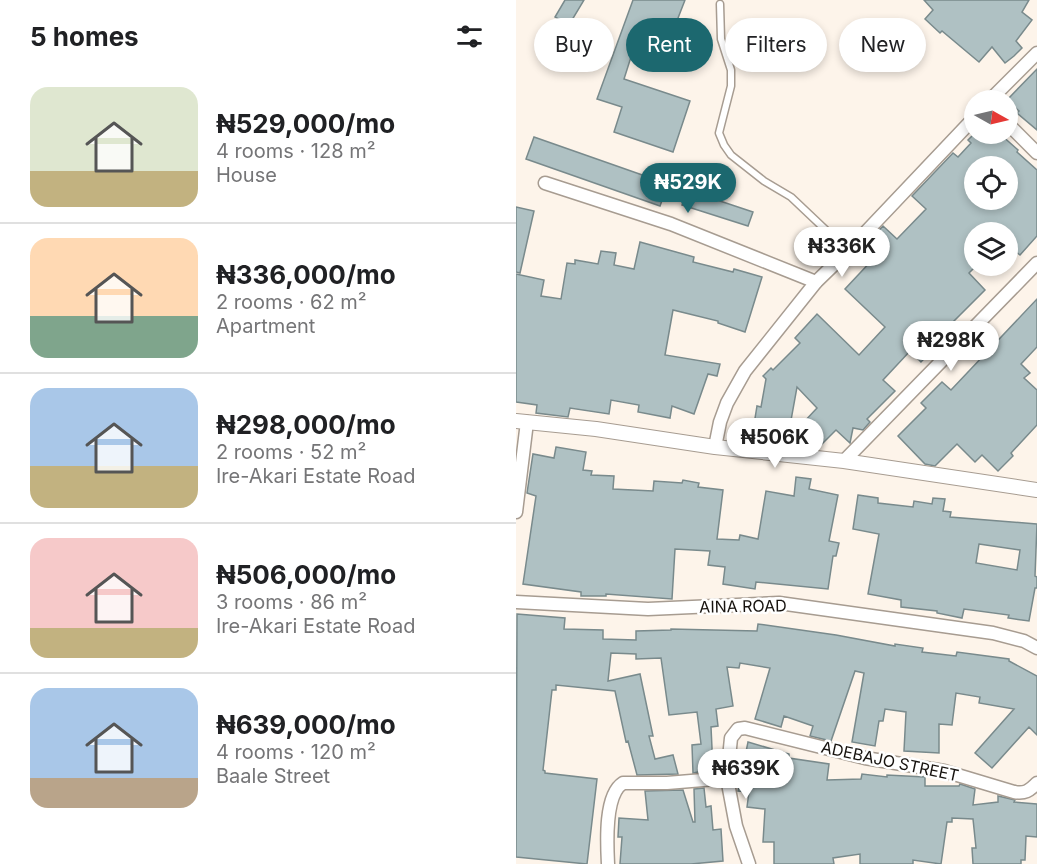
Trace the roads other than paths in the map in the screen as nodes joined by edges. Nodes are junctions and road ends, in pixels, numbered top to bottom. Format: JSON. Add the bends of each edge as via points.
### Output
{"nodes":[{"id":1,"x":720,"y":4,"type":"dead end"},
{"id":2,"x":1037,"y":53,"type":"edge"},
{"id":3,"x":1000,"y":90,"type":"edge"},
{"id":4,"x":964,"y":129,"type":"edge"},
{"id":5,"x":1018,"y":134,"type":"edge"},
{"id":6,"x":1037,"y":153,"type":"edge"},
{"id":7,"x":545,"y":183,"type":"dead end"},
{"id":8,"x":848,"y":251,"type":"junction"},
{"id":9,"x":1037,"y":263,"type":"edge"},
{"id":10,"x":816,"y":282,"type":"junction"},
{"id":11,"x":521,"y":422,"type":"edge"},
{"id":12,"x":715,"y":447,"type":"junction"},
{"id":13,"x":844,"y":461,"type":"junction"},
{"id":14,"x":1037,"y":490,"type":"edge"},
{"id":15,"x":516,"y":512,"type":"edge"},
{"id":16,"x":516,"y":602,"type":"edge"},
{"id":17,"x":1037,"y":648,"type":"edge"},
{"id":18,"x":727,"y":778,"type":"junction"},
{"id":19,"x":1037,"y":783,"type":"edge"},
{"id":20,"x":608,"y":864,"type":"edge"},
{"id":21,"x":749,"y":864,"type":"edge"}],
"edges":[{"from":1,"to":8,"type":"lane","via":[[720,39],[731,70],[719,133],[724,145],[764,181],[791,197]]},
{"from":2,"to":3,"type":"street"},
{"from":4,"to":8,"type":"street"},
{"from":5,"to":6,"type":"street"},
{"from":7,"to":10,"type":"street","via":[[671,224]]},
{"from":8,"to":10,"type":"street"},
{"from":9,"to":13,"type":"street"},
{"from":10,"to":12,"type":"street","via":[[738,381],[720,422]]},
{"from":11,"to":12,"type":"street"},
{"from":11,"to":15,"type":"street"},
{"from":12,"to":13,"type":"street"},
{"from":13,"to":14,"type":"street"},
{"from":16,"to":17,"type":"street","name":"AINA ROAD","via":[[648,609],[779,603],[993,633]]},
{"from":18,"to":19,"type":"street","name":"ADEBAJO STREET","via":[[731,738],[738,729],[745,728],[865,758],[944,771],[1014,792],[1029,791]]},
{"from":18,"to":20,"type":"street","via":[[623,783],[609,812]]},
{"from":18,"to":21,"type":"street","via":[[736,826]]}]}
